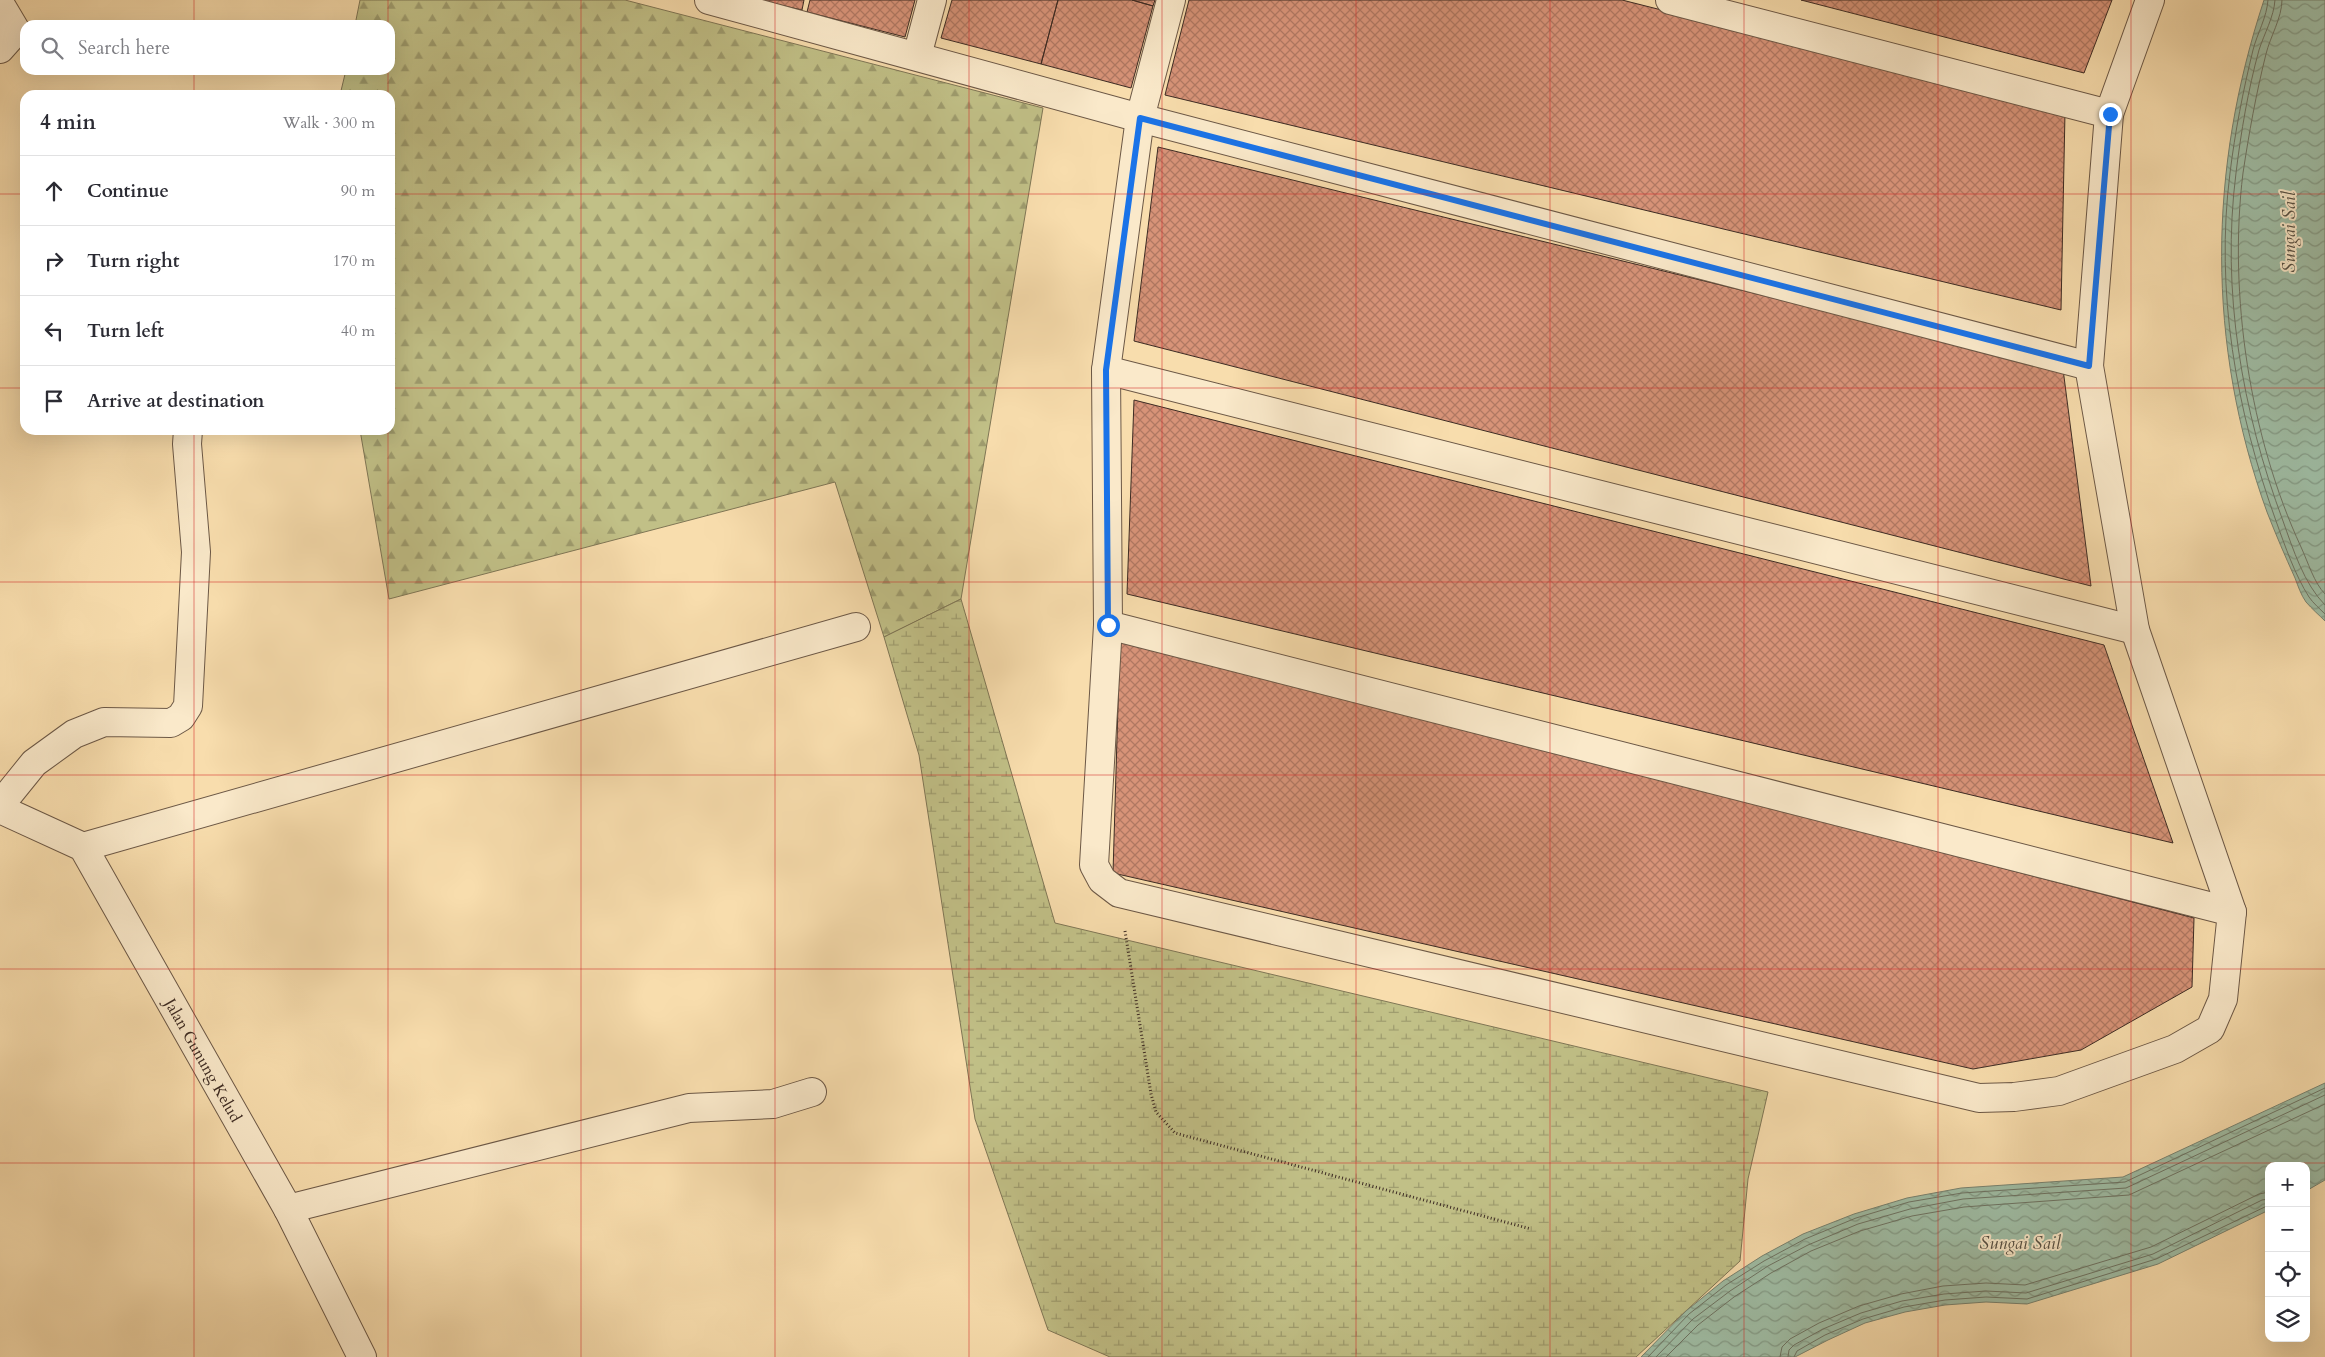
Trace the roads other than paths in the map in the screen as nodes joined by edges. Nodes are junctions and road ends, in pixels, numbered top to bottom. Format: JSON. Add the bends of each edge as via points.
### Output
{"nodes":[{"id":1,"x":709,"y":0,"type":"edge"},
{"id":2,"x":932,"y":0,"type":"edge"},
{"id":3,"x":1171,"y":0,"type":"edge"},
{"id":4,"x":1670,"y":0,"type":"edge"},
{"id":5,"x":2150,"y":0,"type":"edge"},
{"id":6,"x":0,"y":4,"type":"edge"},
{"id":7,"x":0,"y":49,"type":"edge"},
{"id":8,"x":917,"y":56,"type":"junction"},
{"id":9,"x":2110,"y":114,"type":"junction"},
{"id":10,"x":1140,"y":118,"type":"junction"},
{"id":11,"x":2089,"y":366,"type":"junction"},
{"id":12,"x":1106,"y":370,"type":"junction"},
{"id":13,"x":187,"y":435,"type":"edge"},
{"id":14,"x":1108,"y":625,"type":"junction"},
{"id":15,"x":856,"y":627,"type":"dead end"},
{"id":16,"x":2135,"y":630,"type":"junction"},
{"id":17,"x":0,"y":807,"type":"edge"},
{"id":18,"x":83,"y":847,"type":"junction"},
{"id":19,"x":2232,"y":912,"type":"junction"},
{"id":20,"x":812,"y":1092,"type":"dead end"},
{"id":21,"x":288,"y":1208,"type":"junction"},
{"id":22,"x":362,"y":1357,"type":"edge"}],
"edges":[{"from":1,"to":8,"type":"street"},
{"from":2,"to":8,"type":"street"},
{"from":3,"to":10,"type":"street"},
{"from":4,"to":9,"type":"street"},
{"from":5,"to":9,"type":"street"},
{"from":6,"to":7,"type":"street","via":[[16,31]]},
{"from":8,"to":10,"type":"street"},
{"from":9,"to":11,"type":"street"},
{"from":10,"to":11,"type":"street"},
{"from":10,"to":12,"type":"street"},
{"from":11,"to":16,"type":"street"},
{"from":12,"to":14,"type":"street"},
{"from":12,"to":16,"type":"street"},
{"from":13,"to":17,"type":"street","via":[[196,552],[188,706],[181,717],[171,723],[104,722],[74,734],[34,763]]},
{"from":14,"to":19,"type":"street"},
{"from":14,"to":19,"type":"street","via":[[1094,865],[1102,880],[1119,893],[1979,1098],[2060,1091],[2175,1048],[2210,1028],[2222,999]]},
{"from":15,"to":18,"type":"street"},
{"from":16,"to":19,"type":"street"},
{"from":17,"to":18,"type":"street"},
{"from":18,"to":21,"type":"street","name":"Jalan Gunung Kelud"},
{"from":20,"to":21,"type":"street","via":[[773,1104],[689,1108]]},
{"from":21,"to":22,"type":"street","name":"Jalan Gunung Kelud"}]}
